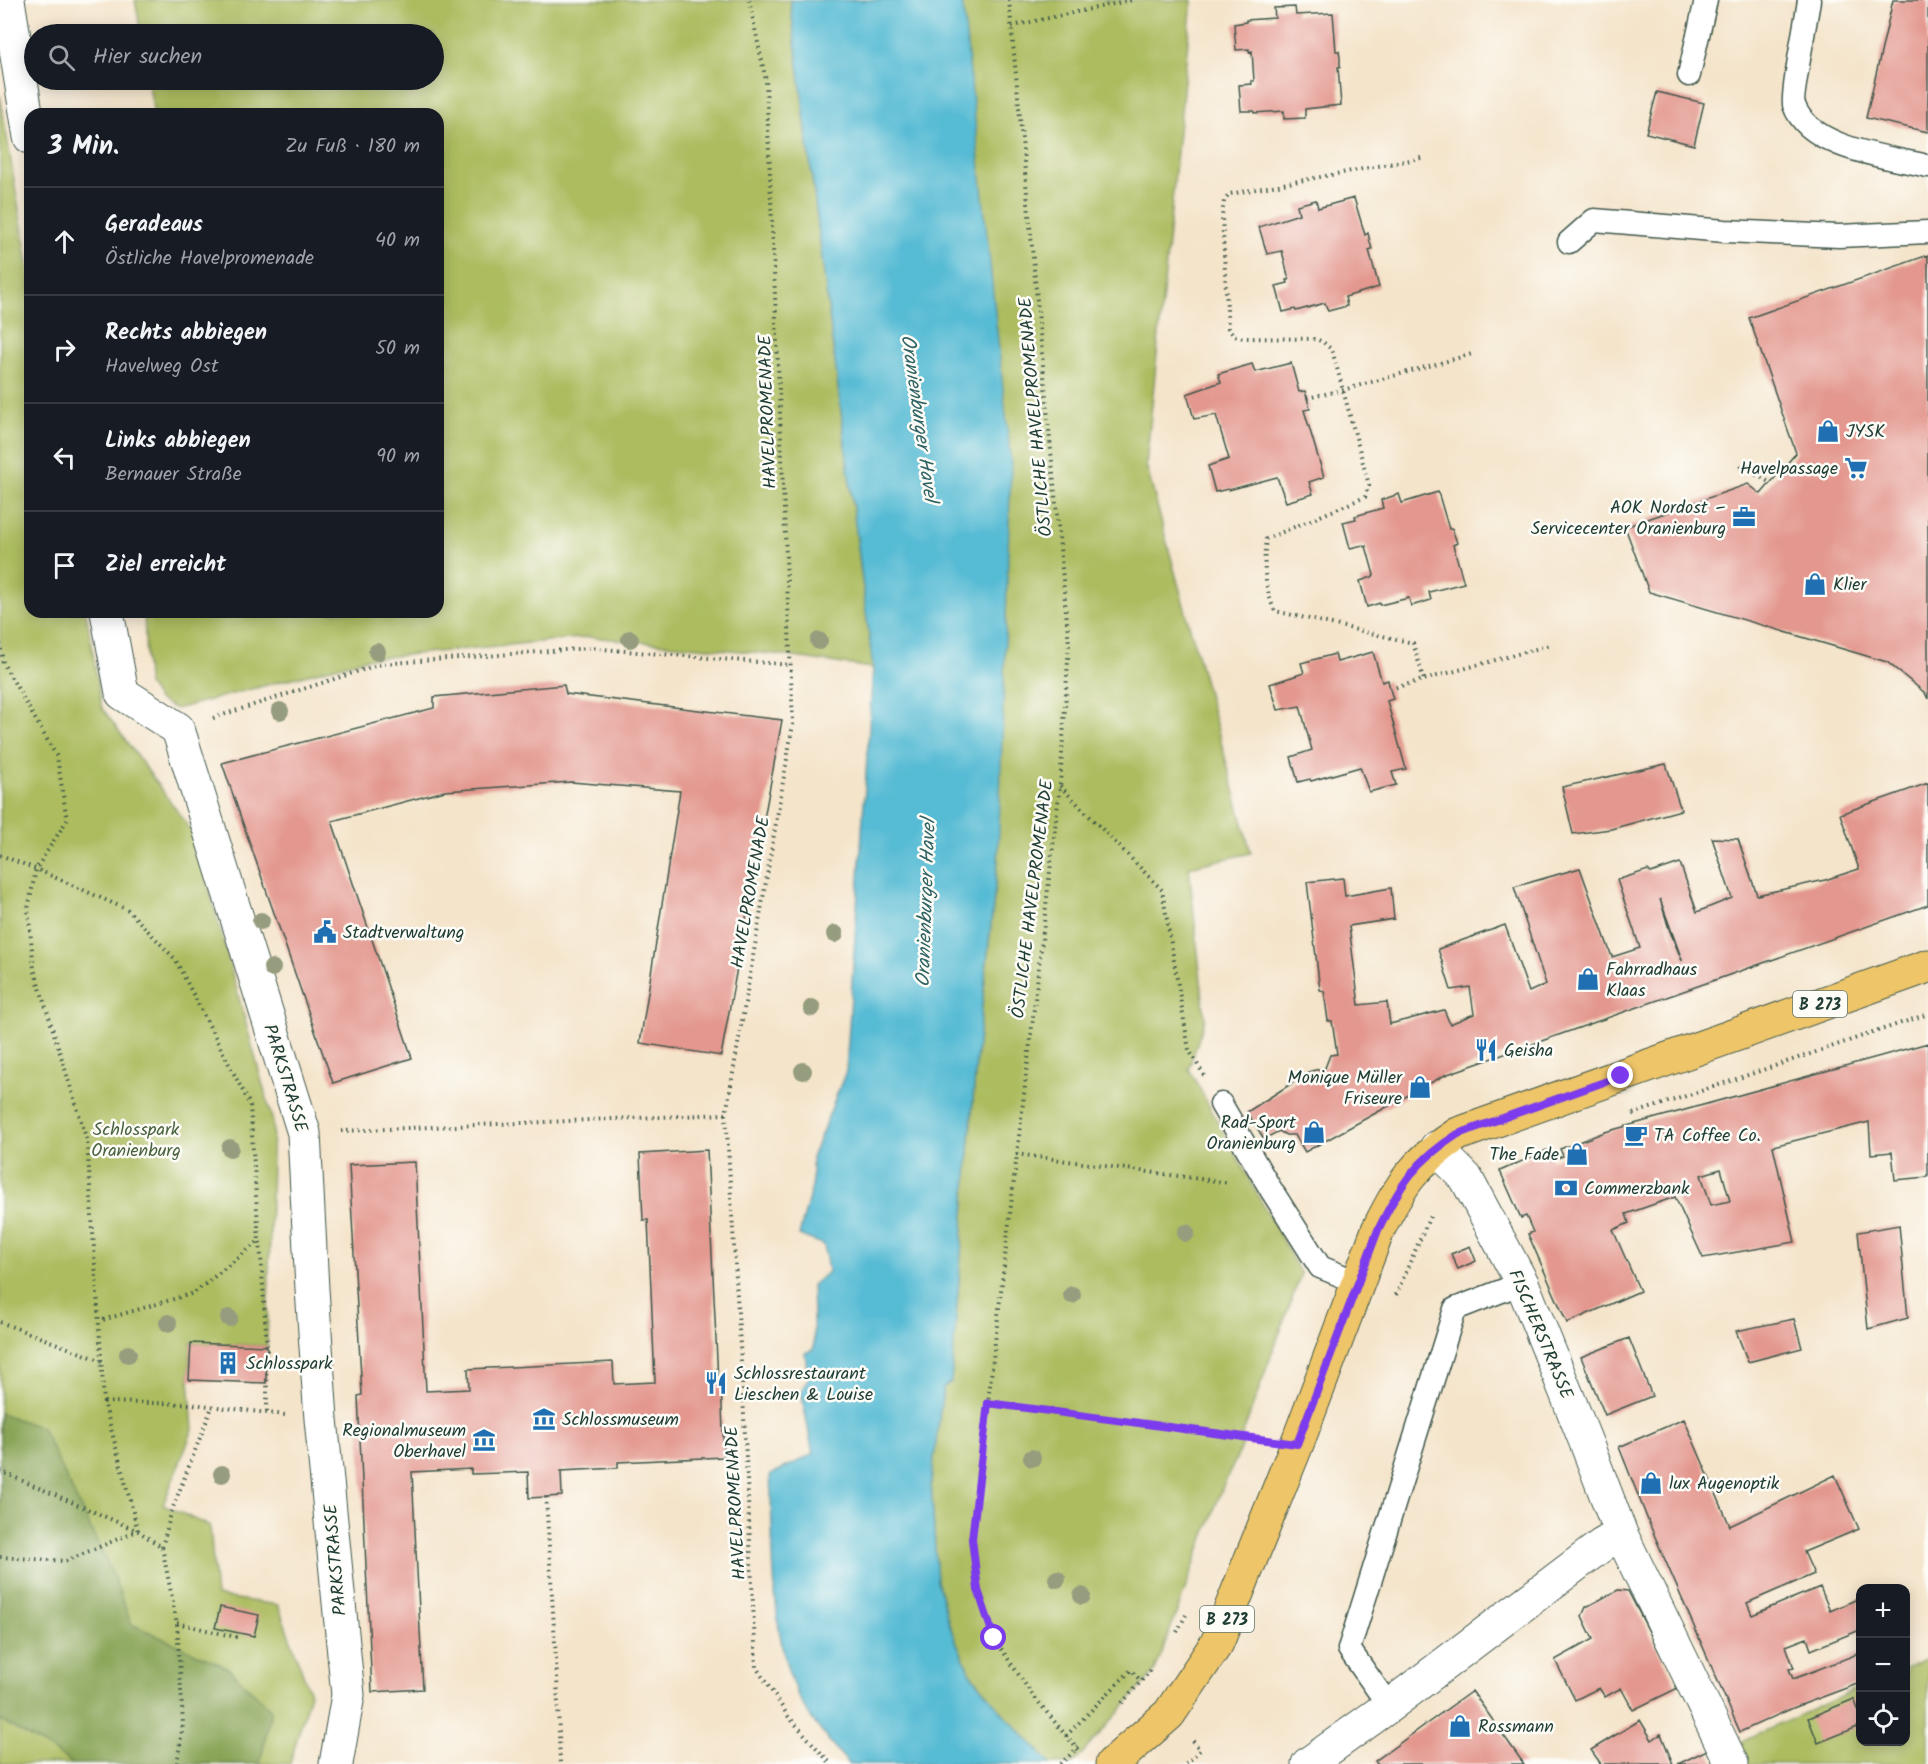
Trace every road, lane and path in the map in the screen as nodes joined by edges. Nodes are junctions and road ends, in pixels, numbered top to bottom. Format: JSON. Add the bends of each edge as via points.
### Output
{"nodes":[{"id":1,"x":8,"y":0,"type":"edge"},
{"id":2,"x":749,"y":0,"type":"edge"},
{"id":3,"x":1009,"y":0,"type":"edge"},
{"id":4,"x":1131,"y":0,"type":"edge"},
{"id":5,"x":1706,"y":0,"type":"edge"},
{"id":6,"x":1809,"y":0,"type":"edge"},
{"id":7,"x":1012,"y":26,"type":"junction"},
{"id":8,"x":1689,"y":75,"type":"dead end"},
{"id":9,"x":25,"y":108,"type":"edge"},
{"id":10,"x":1421,"y":158,"type":"dead end"},
{"id":11,"x":1928,"y":166,"type":"edge"},
{"id":12,"x":1928,"y":232,"type":"edge"},
{"id":13,"x":1569,"y":242,"type":"dead end"},
{"id":14,"x":1472,"y":354,"type":"dead end"},
{"id":15,"x":1343,"y":390,"type":"junction"},
{"id":16,"x":1307,"y":398,"type":"dead end"},
{"id":17,"x":1740,"y":466,"type":"dead end"},
{"id":18,"x":1771,"y":483,"type":"dead end"},
{"id":19,"x":108,"y":618,"type":"edge"},
{"id":20,"x":0,"y":643,"type":"edge"},
{"id":21,"x":1550,"y":645,"type":"dead end"},
{"id":22,"x":790,"y":665,"type":"junction"},
{"id":23,"x":1424,"y":680,"type":"junction"},
{"id":24,"x":1390,"y":689,"type":"dead end"},
{"id":25,"x":178,"y":729,"type":"junction"},
{"id":26,"x":1060,"y":786,"type":"junction"},
{"id":27,"x":0,"y":855,"type":"edge"},
{"id":28,"x":36,"y":869,"type":"junction"},
{"id":29,"x":1928,"y":966,"type":"edge"},
{"id":30,"x":1928,"y":1014,"type":"edge"},
{"id":31,"x":1221,"y":1104,"type":"joint"},
{"id":32,"x":726,"y":1114,"type":"junction"},
{"id":33,"x":1624,"y":1117,"type":"dead end"},
{"id":34,"x":304,"y":1133,"type":"junction"},
{"id":35,"x":1436,"y":1148,"type":"junction"},
{"id":36,"x":1016,"y":1154,"type":"junction"},
{"id":37,"x":1270,"y":1188,"type":"junction"},
{"id":38,"x":260,"y":1241,"type":"junction"},
{"id":39,"x":1357,"y":1282,"type":"junction"},
{"id":40,"x":1522,"y":1283,"type":"junction"},
{"id":41,"x":99,"y":1321,"type":"junction"},
{"id":42,"x":0,"y":1322,"type":"edge"},
{"id":43,"x":102,"y":1361,"type":"junction"},
{"id":44,"x":104,"y":1402,"type":"junction"},
{"id":45,"x":988,"y":1403,"type":"junction"},
{"id":46,"x":212,"y":1406,"type":"junction"},
{"id":47,"x":267,"y":1413,"type":"junction"},
{"id":48,"x":321,"y":1419,"type":"junction"},
{"id":49,"x":1255,"y":1450,"type":"dead end"},
{"id":50,"x":0,"y":1471,"type":"edge"},
{"id":51,"x":546,"y":1497,"type":"dead end"},
{"id":52,"x":138,"y":1531,"type":"junction"},
{"id":53,"x":1621,"y":1534,"type":"junction"},
{"id":54,"x":162,"y":1547,"type":"junction"},
{"id":55,"x":0,"y":1557,"type":"edge"},
{"id":56,"x":1190,"y":1607,"type":"dead end"},
{"id":57,"x":177,"y":1623,"type":"junction"},
{"id":58,"x":1175,"y":1635,"type":"dead end"},
{"id":59,"x":240,"y":1638,"type":"dead end"},
{"id":60,"x":1154,"y":1667,"type":"dead end"},
{"id":61,"x":1141,"y":1681,"type":"junction"},
{"id":62,"x":1389,"y":1706,"type":"junction"},
{"id":63,"x":1117,"y":1708,"type":"dead end"},
{"id":64,"x":1066,"y":1736,"type":"junction"},
{"id":65,"x":1192,"y":1740,"type":"dead end"},
{"id":66,"x":1083,"y":1743,"type":"dead end"},
{"id":67,"x":1098,"y":1760,"type":"edge"},
{"id":68,"x":177,"y":1764,"type":"edge"},
{"id":69,"x":336,"y":1764,"type":"edge"},
{"id":70,"x":560,"y":1764,"type":"edge"},
{"id":71,"x":831,"y":1764,"type":"edge"},
{"id":72,"x":1059,"y":1764,"type":"edge"},
{"id":73,"x":1186,"y":1764,"type":"edge"},
{"id":74,"x":1308,"y":1764,"type":"edge"},
{"id":75,"x":1732,"y":1764,"type":"edge"}],
"edges":[{"from":1,"to":9,"type":"street"},
{"from":2,"to":22,"type":"path","name":"HAVELPROMENADE","via":[[766,81]]},
{"from":3,"to":7,"type":"path","name":"ÖSTLICHE HAVELPROMENADE"},
{"from":4,"to":7,"type":"path"},
{"from":5,"to":8,"type":"lane"},
{"from":6,"to":11,"type":"lane","via":[[1793,104],[1807,127],[1834,144]]},
{"from":7,"to":26,"type":"path","name":"ÖSTLICHE HAVELPROMENADE","via":[[1069,644]]},
{"from":10,"to":15,"type":"path","via":[[1230,194],[1224,201],[1228,328],[1234,336],[1244,338],[1323,342],[1332,350]]},
{"from":12,"to":13,"type":"lane","via":[[1839,236],[1594,220]]},
{"from":14,"to":15,"type":"path"},
{"from":15,"to":16,"type":"path"},
{"from":15,"to":23,"type":"path","via":[[1370,485],[1365,497],[1266,539],[1269,598],[1275,611],[1413,643]]},
{"from":17,"to":18,"type":"path"},
{"from":19,"to":25,"type":"street","via":[[122,693]]},
{"from":20,"to":28,"type":"path","via":[[3,663],[57,758],[67,820]]},
{"from":21,"to":23,"type":"path"},
{"from":22,"to":25,"type":"path","via":[[590,648],[381,664]]},
{"from":22,"to":32,"type":"path","name":"HAVELPROMENADE","via":[[793,723]]},
{"from":23,"to":24,"type":"path"},
{"from":25,"to":34,"type":"street","name":"PARKSTRASSE"},
{"from":26,"to":31,"type":"path","via":[[1162,890],[1189,1050]]},
{"from":26,"to":36,"type":"path","name":"ÖSTLICHE HAVELPROMENADE"},
{"from":27,"to":28,"type":"path"},
{"from":28,"to":38,"type":"path","via":[[128,910],[175,959],[250,1105]]},
{"from":28,"to":41,"type":"path","via":[[28,909],[34,969],[87,1140]]},
{"from":29,"to":35,"type":"main road","number":"B 273","via":[[1458,1134]]},
{"from":30,"to":33,"type":"path"},
{"from":31,"to":37,"type":"lane"},
{"from":32,"to":34,"type":"path"},
{"from":32,"to":71,"type":"path","name":"HAVELPROMENADE","via":[[756,1667],[788,1716]]},
{"from":34,"to":48,"type":"street","name":"PARKSTRASSE"},
{"from":35,"to":39,"type":"main road","number":"B 273","via":[[1394,1196]]},
{"from":35,"to":40,"type":"street","name":"FISCHERSTRASSE","via":[[1466,1178]]},
{"from":36,"to":37,"type":"path"},
{"from":36,"to":45,"type":"path","name":"ÖSTLICHE HAVELPROMENADE"},
{"from":37,"to":39,"type":"lane","via":[[1320,1267]]},
{"from":38,"to":41,"type":"path","via":[[194,1293]]},
{"from":38,"to":47,"type":"path"},
{"from":39,"to":67,"type":"main road","number":"B 273","via":[[1217,1643],[1169,1714]]},
{"from":40,"to":53,"type":"street","name":"FISCHERSTRASSE"},
{"from":40,"to":62,"type":"lane","via":[[1455,1309],[1349,1649]]},
{"from":41,"to":43,"type":"path"},
{"from":42,"to":43,"type":"path"},
{"from":43,"to":44,"type":"path"},
{"from":44,"to":46,"type":"path"},
{"from":44,"to":52,"type":"path"},
{"from":45,"to":49,"type":"path","via":[[1260,1439]]},
{"from":45,"to":64,"type":"path","name":"ÖSTLICHE HAVELPROMENADE","via":[[972,1539],[978,1590],[994,1638],[1031,1694]]},
{"from":46,"to":47,"type":"path"},
{"from":46,"to":54,"type":"path"},
{"from":47,"to":48,"type":"path"},
{"from":48,"to":69,"type":"street","name":"PARKSTRASSE","via":[[348,1695]]},
{"from":50,"to":52,"type":"path"},
{"from":51,"to":70,"type":"path"},
{"from":52,"to":54,"type":"path"},
{"from":52,"to":55,"type":"path","via":[[66,1561]]},
{"from":53,"to":62,"type":"street"},
{"from":53,"to":75,"type":"street","name":"FISCHERSTRASSE"},
{"from":54,"to":57,"type":"path"},
{"from":56,"to":58,"type":"path"},
{"from":57,"to":59,"type":"path"},
{"from":57,"to":68,"type":"path","via":[[183,1724]]},
{"from":60,"to":61,"type":"path"},
{"from":61,"to":63,"type":"path"},
{"from":61,"to":64,"type":"path","via":[[1131,1670]]},
{"from":62,"to":74,"type":"street"},
{"from":64,"to":67,"type":"path","name":"ÖSTLICHE HAVELPROMENADE"},
{"from":65,"to":73,"type":"path","via":[[1200,1750]]},
{"from":66,"to":72,"type":"path","bridge":true}]}
